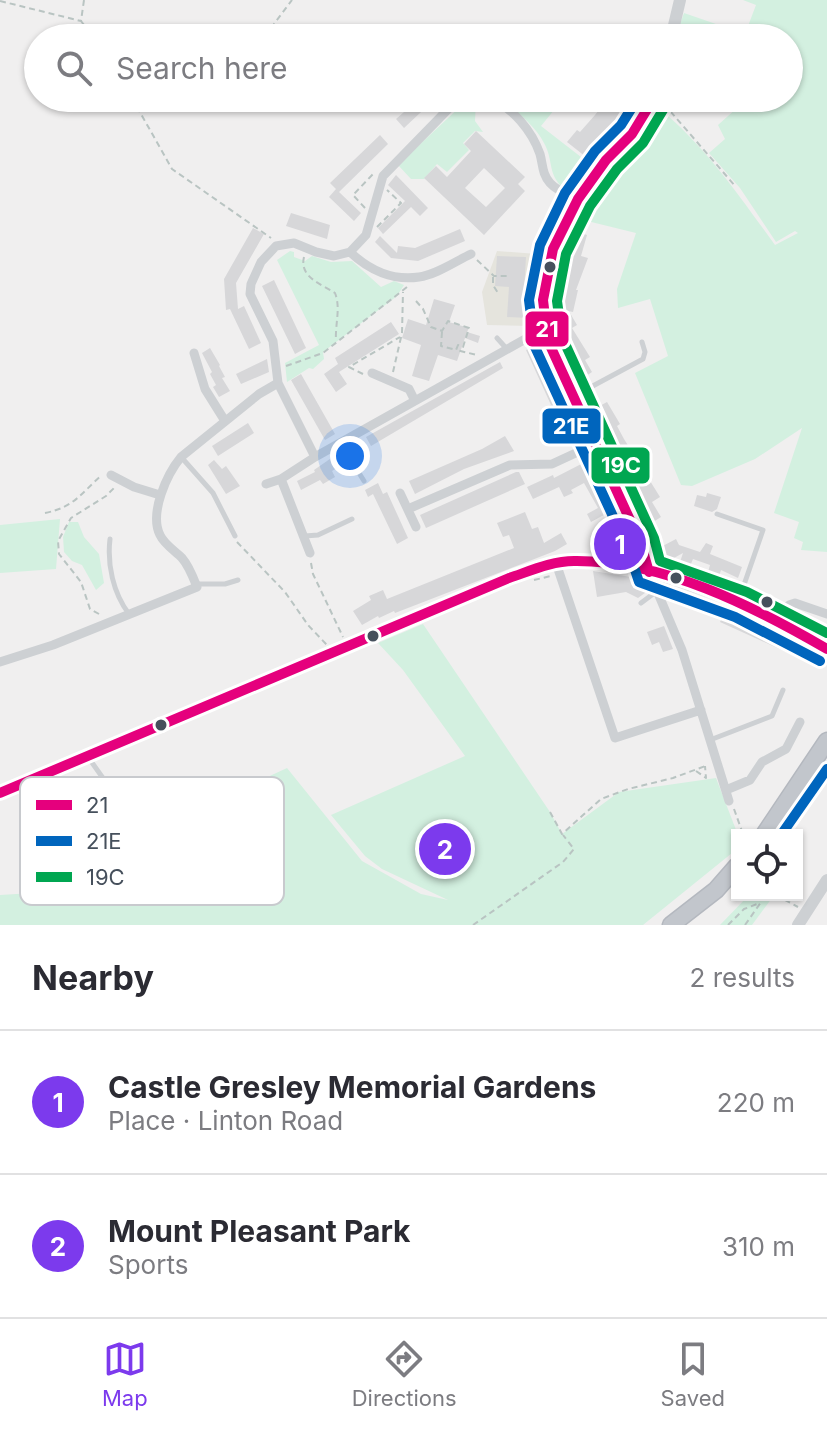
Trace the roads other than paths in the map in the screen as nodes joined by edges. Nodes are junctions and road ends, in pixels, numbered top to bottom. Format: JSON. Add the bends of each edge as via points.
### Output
{"nodes":[{"id":1,"x":680,"y":0,"type":"edge"},
{"id":2,"x":675,"y":24,"type":"edge"},
{"id":3,"x":445,"y":112,"type":"edge"},
{"id":4,"x":511,"y":112,"type":"edge"},
{"id":5,"x":647,"y":112,"type":"edge"},
{"id":6,"x":578,"y":199,"type":"junction"},
{"id":7,"x":350,"y":252,"type":"junction"},
{"id":8,"x":471,"y":254,"type":"road end"},
{"id":9,"x":540,"y":331,"type":"junction"},
{"id":10,"x":642,"y":342,"type":"dead end"},
{"id":11,"x":194,"y":353,"type":"dead end"},
{"id":12,"x":372,"y":373,"type":"road end"},
{"id":13,"x":278,"y":383,"type":"junction"},
{"id":14,"x":571,"y":397,"type":"junction"},
{"id":15,"x":415,"y":401,"type":"junction"},
{"id":16,"x":225,"y":421,"type":"junction"},
{"id":17,"x":340,"y":443,"type":"junction"},
{"id":18,"x":593,"y":445,"type":"junction"},
{"id":19,"x":181,"y":457,"type":"junction"},
{"id":20,"x":315,"y":457,"type":"junction"},
{"id":21,"x":115,"y":478,"type":"road end"},
{"id":22,"x":281,"y":479,"type":"junction"},
{"id":23,"x":364,"y":481,"type":"dead end"},
{"id":24,"x":266,"y":484,"type":"dead end"},
{"id":25,"x":400,"y":493,"type":"dead end"},
{"id":26,"x":160,"y":495,"type":"junction"},
{"id":27,"x":408,"y":509,"type":"junction"},
{"id":28,"x":717,"y":514,"type":"dead end"},
{"id":29,"x":352,"y":519,"type":"dead end"},
{"id":30,"x":416,"y":527,"type":"dead end"},
{"id":31,"x":235,"y":536,"type":"road end"},
{"id":32,"x":304,"y":536,"type":"junction"},
{"id":33,"x":110,"y":539,"type":"dead end"},
{"id":34,"x":310,"y":553,"type":"road end"},
{"id":35,"x":556,"y":563,"type":"junction"},
{"id":36,"x":649,"y":572,"type":"junction"},
{"id":37,"x":238,"y":580,"type":"dead end"},
{"id":38,"x":196,"y":585,"type":"junction"},
{"id":39,"x":658,"y":590,"type":"junction"},
{"id":40,"x":641,"y":603,"type":"dead end"},
{"id":41,"x":737,"y":603,"type":"junction"},
{"id":42,"x":99,"y":614,"type":"road end"},
{"id":43,"x":827,"y":614,"type":"edge"},
{"id":44,"x":129,"y":615,"type":"junction"},
{"id":45,"x":781,"y":622,"type":"junction"},
{"id":46,"x":105,"y":625,"type":"junction"},
{"id":47,"x":826,"y":650,"type":"edge"},
{"id":48,"x":0,"y":662,"type":"edge"},
{"id":49,"x":783,"y":690,"type":"dead end"},
{"id":50,"x":701,"y":710,"type":"junction"},
{"id":51,"x":800,"y":722,"type":"dead end"},
{"id":52,"x":709,"y":740,"type":"junction"},
{"id":53,"x":826,"y":745,"type":"edge"},
{"id":54,"x":88,"y":756,"type":"junction"},
{"id":55,"x":38,"y":777,"type":"edge"},
{"id":56,"x":102,"y":777,"type":"edge"},
{"id":57,"x":20,"y":785,"type":"edge"},
{"id":58,"x":726,"y":790,"type":"junction"},
{"id":59,"x":0,"y":793,"type":"edge"},
{"id":60,"x":729,"y":801,"type":"road end"},
{"id":61,"x":768,"y":829,"type":"edge"},
{"id":62,"x":731,"y":873,"type":"edge"},
{"id":63,"x":827,"y":880,"type":"edge"},
{"id":64,"x":671,"y":925,"type":"edge"},
{"id":65,"x":798,"y":925,"type":"edge"}],
"edges":[{"from":1,"to":2,"type":"street"},
{"from":3,"to":7,"type":"street","via":[[383,176],[366,235]]},
{"from":4,"to":6,"type":"street","via":[[535,144],[543,181]]},
{"from":5,"to":6,"type":"street"},
{"from":6,"to":9,"type":"street","via":[[553,249]]},
{"from":7,"to":8,"type":"street","via":[[374,270],[424,280]]},
{"from":7,"to":13,"type":"street","via":[[334,256],[294,243],[276,246],[261,262],[250,294],[273,341]]},
{"from":9,"to":14,"type":"street"},
{"from":9,"to":15,"type":"street","via":[[502,343]]},
{"from":10,"to":14,"type":"lane","via":[[643,359]]},
{"from":11,"to":16,"type":"street","via":[[205,389]]},
{"from":12,"to":15,"type":"street","via":[[409,389]]},
{"from":13,"to":16,"type":"street"},
{"from":13,"to":20,"type":"street"},
{"from":14,"to":18,"type":"street"},
{"from":15,"to":17,"type":"street"},
{"from":16,"to":19,"type":"street"},
{"from":17,"to":20,"type":"street"},
{"from":17,"to":23,"type":"lane"},
{"from":18,"to":27,"type":"street","via":[[552,464],[528,460],[510,465]]},
{"from":18,"to":36,"type":"street"},
{"from":19,"to":26,"type":"street"},
{"from":19,"to":31,"type":"lane","via":[[213,493]]},
{"from":20,"to":22,"type":"street"},
{"from":21,"to":26,"type":"street"},
{"from":22,"to":24,"type":"street"},
{"from":22,"to":32,"type":"street"},
{"from":25,"to":27,"type":"street"},
{"from":26,"to":38,"type":"street","via":[[161,537],[185,561]]},
{"from":27,"to":30,"type":"street"},
{"from":28,"to":41,"type":"lane","via":[[763,530]]},
{"from":29,"to":32,"type":"lane"},
{"from":32,"to":34,"type":"street"},
{"from":33,"to":44,"type":"lane","via":[[111,570]]},
{"from":35,"to":36,"type":"street","via":[[577,561]]},
{"from":35,"to":50,"type":"street","via":[[615,738]]},
{"from":35,"to":54,"type":"street","via":[[509,578]]},
{"from":36,"to":39,"type":"street"},
{"from":36,"to":41,"type":"street"},
{"from":37,"to":38,"type":"lane"},
{"from":38,"to":44,"type":"street"},
{"from":39,"to":40,"type":"lane"},
{"from":39,"to":50,"type":"street"},
{"from":41,"to":45,"type":"street"},
{"from":42,"to":46,"type":"street"},
{"from":43,"to":45,"type":"street","via":[[795,603]]},
{"from":44,"to":46,"type":"street"},
{"from":45,"to":47,"type":"street"},
{"from":46,"to":48,"type":"street"},
{"from":49,"to":52,"type":"lane","via":[[772,716]]},
{"from":50,"to":52,"type":"street"},
{"from":51,"to":58,"type":"street","via":[[786,749],[762,762],[750,780]]},
{"from":52,"to":58,"type":"street"},
{"from":53,"to":61,"type":"highway"},
{"from":54,"to":55,"type":"street"},
{"from":54,"to":56,"type":"lane"},
{"from":57,"to":59,"type":"street"},
{"from":58,"to":60,"type":"street"},
{"from":62,"to":64,"type":"highway"},
{"from":63,"to":65,"type":"street"}]}
